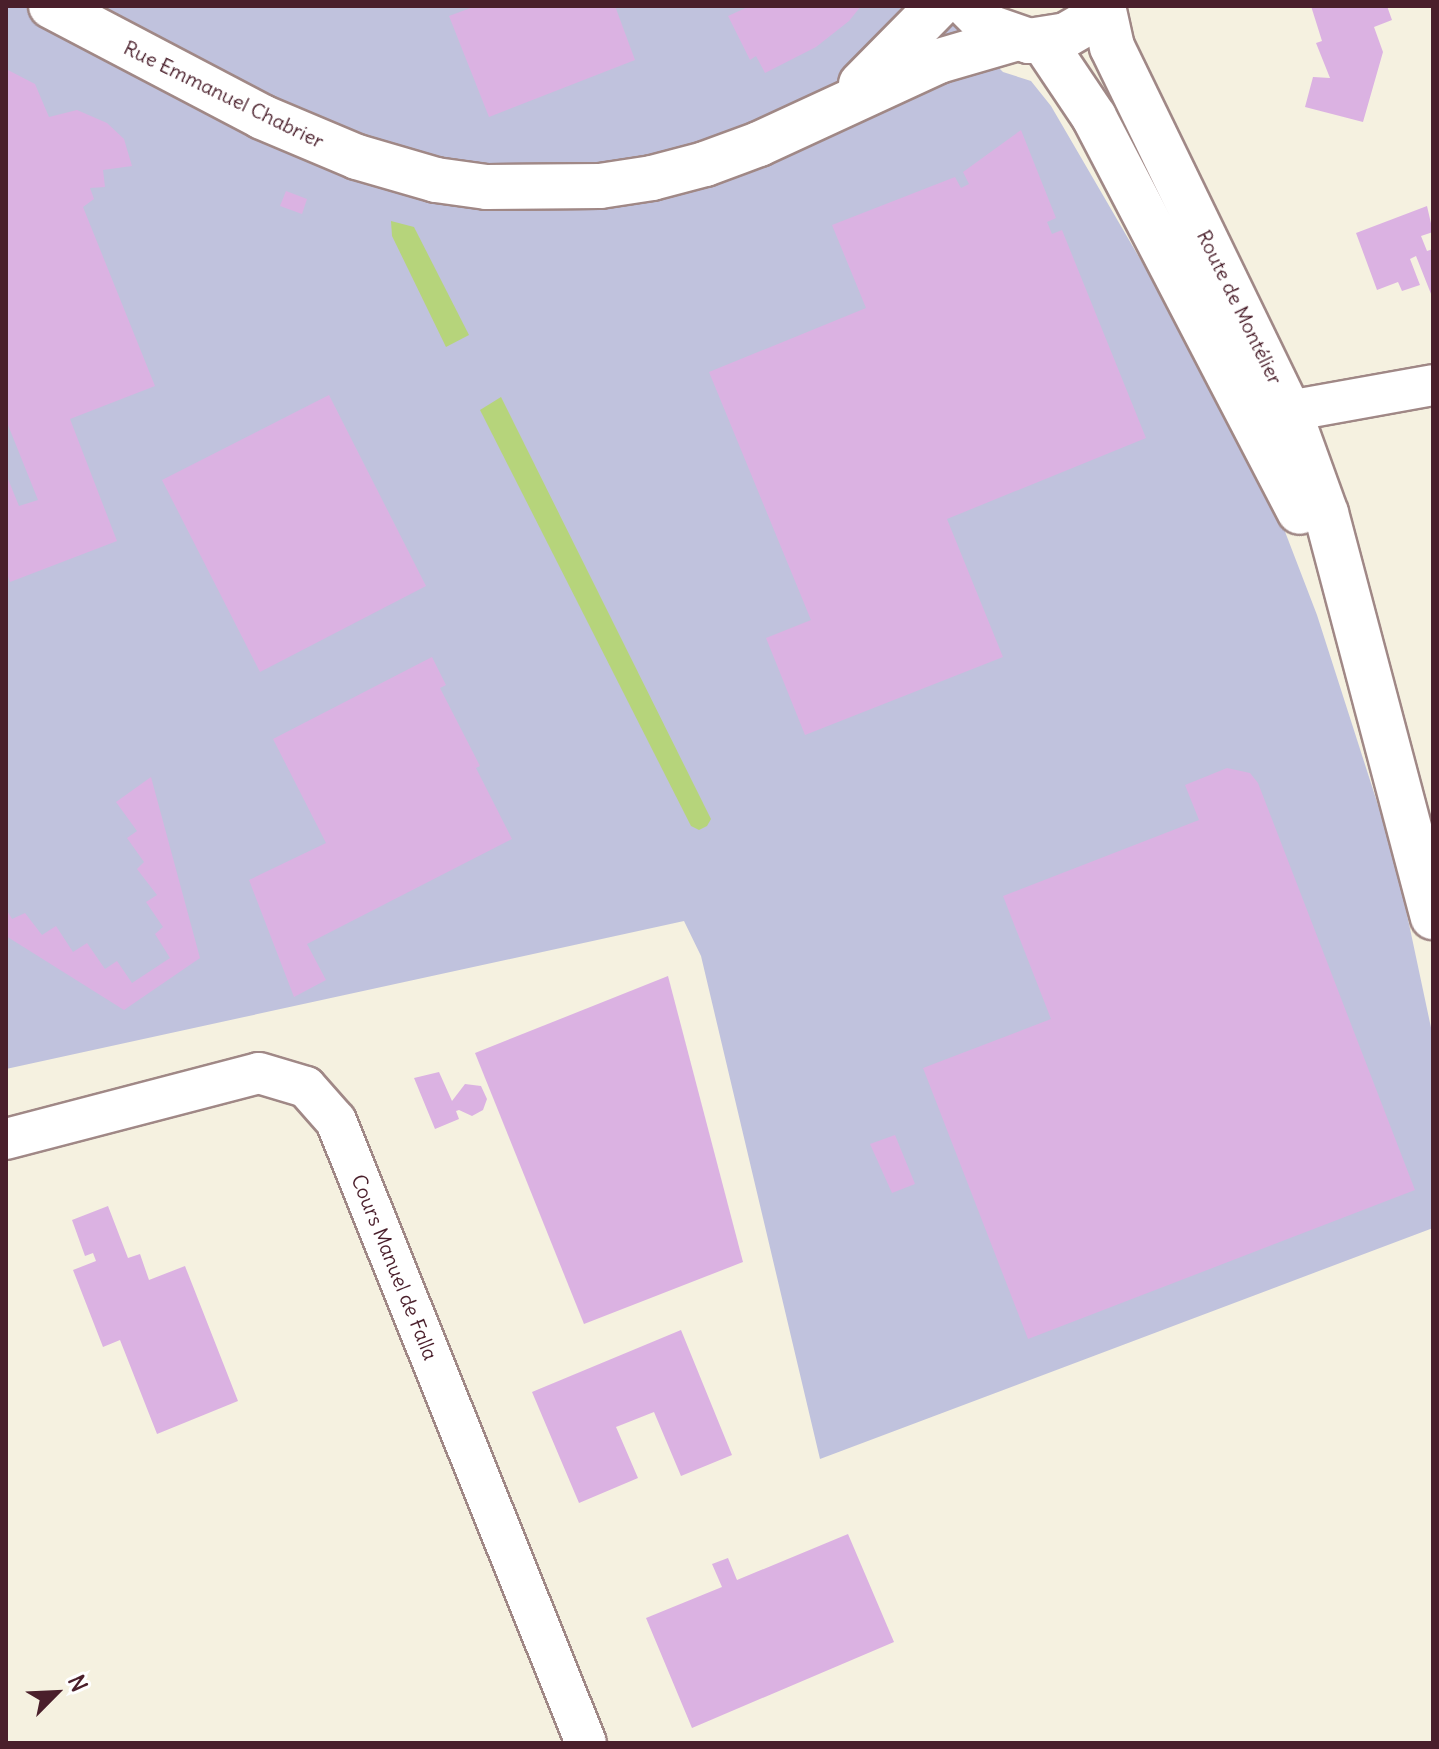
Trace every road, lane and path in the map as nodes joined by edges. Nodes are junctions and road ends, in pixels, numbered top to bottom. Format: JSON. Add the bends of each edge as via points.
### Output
{"nodes":[{"id":1,"x":51,"y":6,"type":"edge"},
{"id":2,"x":938,"y":6,"type":"edge"},
{"id":3,"x":968,"y":6,"type":"edge"},
{"id":4,"x":1102,"y":6,"type":"edge"},
{"id":5,"x":1029,"y":40,"type":"junction"},
{"id":6,"x":820,"y":116,"type":"junction"},
{"id":7,"x":1433,"y":385,"type":"edge"},
{"id":8,"x":1269,"y":410,"type":"junction"},
{"id":9,"x":1433,"y":917,"type":"edge"},
{"id":10,"x":6,"y":1139,"type":"edge"},
{"id":11,"x":586,"y":1743,"type":"edge"}],
"edges":[{"from":1,"to":6,"type":"main road","name":"Rue Emmanuel Chabrier","via":[[262,117],[357,157],[436,180],[536,188],[652,178],[759,144]]},
{"from":2,"to":6,"type":"main road","name":"Rue Emmanuel Chabrier","via":[[871,75]]},
{"from":3,"to":5,"type":"main road","name":"Route de Montélier","via":[[989,27]]},
{"from":4,"to":5,"type":"main road","name":"Route de Montélier","via":[[1066,35]]},
{"from":4,"to":8,"type":"main road","name":"Route de Montélier","via":[[1112,47]]},
{"from":5,"to":6,"type":"main road","name":"Rue Emmanuel Chabrier","via":[[939,61]]},
{"from":5,"to":8,"type":"main road","name":"Route de Montélier","via":[[1094,117]]},
{"from":7,"to":8,"type":"street"},
{"from":8,"to":9,"type":"main road","name":"Route de Montélier","via":[[1353,618]]},
{"from":10,"to":11,"type":"street","name":"Cours Manuel de Falla","via":[[259,1073],[306,1087],[336,1121]]}]}
